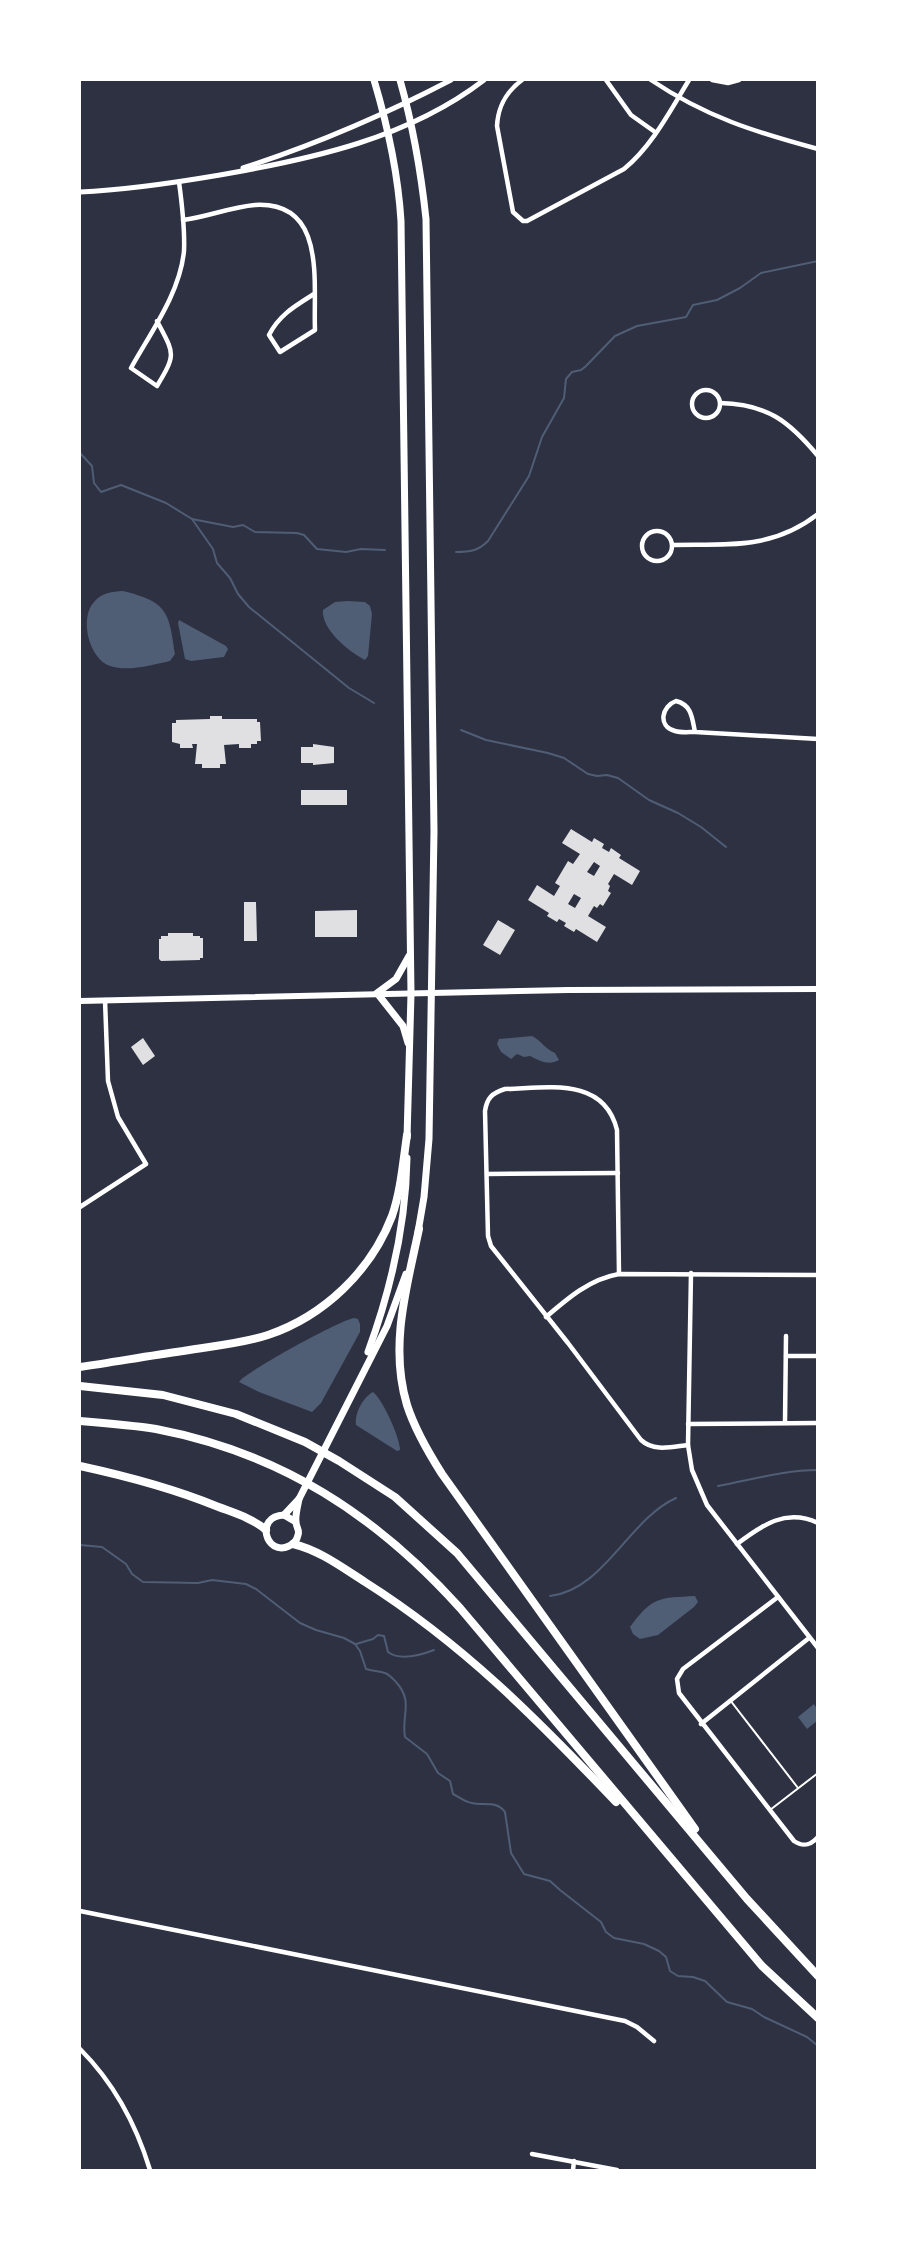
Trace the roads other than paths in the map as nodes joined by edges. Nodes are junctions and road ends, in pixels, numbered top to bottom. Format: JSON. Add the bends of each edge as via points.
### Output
{"nodes":[{"id":1,"x":374,"y":80,"type":"edge"},
{"id":2,"x":400,"y":80,"type":"edge"},
{"id":3,"x":451,"y":80,"type":"edge"},
{"id":4,"x":484,"y":80,"type":"edge"},
{"id":5,"x":522,"y":80,"type":"edge"},
{"id":6,"x":606,"y":80,"type":"edge"},
{"id":7,"x":651,"y":80,"type":"edge"},
{"id":8,"x":689,"y":80,"type":"edge"},
{"id":9,"x":712,"y":80,"type":"edge"},
{"id":10,"x":739,"y":80,"type":"edge"},
{"id":11,"x":678,"y":97,"type":"junction"},
{"id":12,"x":407,"y":102,"type":"junction"},
{"id":13,"x":384,"y":113,"type":"junction"},
{"id":14,"x":412,"y":123,"type":"junction"},
{"id":15,"x":389,"y":132,"type":"junction"},
{"id":16,"x":655,"y":132,"type":"junction"},
{"id":17,"x":818,"y":149,"type":"edge"},
{"id":18,"x":225,"y":174,"type":"junction"},
{"id":19,"x":179,"y":182,"type":"junction"},
{"id":20,"x":80,"y":192,"type":"edge"},
{"id":21,"x":183,"y":220,"type":"junction"},
{"id":22,"x":314,"y":294,"type":"junction"},
{"id":23,"x":158,"y":321,"type":"junction"},
{"id":24,"x":720,"y":403,"type":"junction"},
{"id":25,"x":818,"y":456,"type":"edge"},
{"id":26,"x":818,"y":514,"type":"edge"},
{"id":27,"x":673,"y":545,"type":"junction"},
{"id":28,"x":695,"y":732,"type":"junction"},
{"id":29,"x":818,"y":739,"type":"edge"},
{"id":30,"x":411,"y":954,"type":"junction"},
{"id":31,"x":818,"y":989,"type":"edge"},
{"id":32,"x":377,"y":993,"type":"junction"},
{"id":33,"x":432,"y":993,"type":"junction"},
{"id":34,"x":411,"y":994,"type":"junction"},
{"id":35,"x":105,"y":1000,"type":"junction"},
{"id":36,"x":80,"y":1001,"type":"edge"},
{"id":37,"x":410,"y":1048,"type":"junction"},
{"id":38,"x":407,"y":1136,"type":"junction"},
{"id":39,"x":618,"y":1173,"type":"junction"},
{"id":40,"x":487,"y":1174,"type":"junction"},
{"id":41,"x":80,"y":1207,"type":"edge"},
{"id":42,"x":419,"y":1229,"type":"junction"},
{"id":43,"x":691,"y":1273,"type":"junction"},
{"id":44,"x":619,"y":1274,"type":"junction"},
{"id":45,"x":818,"y":1275,"type":"edge"},
{"id":46,"x":546,"y":1317,"type":"junction"},
{"id":47,"x":786,"y":1336,"type":"dead end"},
{"id":48,"x":786,"y":1356,"type":"junction"},
{"id":49,"x":818,"y":1356,"type":"edge"},
{"id":50,"x":80,"y":1367,"type":"edge"},
{"id":51,"x":360,"y":1374,"type":"junction"},
{"id":52,"x":80,"y":1386,"type":"edge"},
{"id":53,"x":80,"y":1421,"type":"edge"},
{"id":54,"x":785,"y":1422,"type":"junction"},
{"id":55,"x":818,"y":1423,"type":"edge"},
{"id":56,"x":688,"y":1424,"type":"junction"},
{"id":57,"x":687,"y":1445,"type":"junction"},
{"id":58,"x":80,"y":1466,"type":"edge"},
{"id":59,"x":298,"y":1498,"type":"junction"},
{"id":60,"x":284,"y":1515,"type":"junction"},
{"id":61,"x":296,"y":1522,"type":"junction"},
{"id":62,"x":818,"y":1523,"type":"edge"},
{"id":63,"x":266,"y":1530,"type":"junction"},
{"id":64,"x":293,"y":1544,"type":"junction"},
{"id":65,"x":737,"y":1544,"type":"junction"},
{"id":66,"x":778,"y":1597,"type":"junction"},
{"id":67,"x":809,"y":1638,"type":"junction"},
{"id":68,"x":818,"y":1648,"type":"edge"},
{"id":69,"x":730,"y":1700,"type":"junction"},
{"id":70,"x":701,"y":1724,"type":"junction"},
{"id":71,"x":818,"y":1773,"type":"edge"},
{"id":72,"x":798,"y":1788,"type":"junction"},
{"id":73,"x":769,"y":1811,"type":"junction"},
{"id":74,"x":818,"y":1837,"type":"edge"},
{"id":75,"x":666,"y":1854,"type":"junction"},
{"id":76,"x":724,"y":1871,"type":"junction"},
{"id":77,"x":80,"y":1911,"type":"edge"},
{"id":78,"x":818,"y":1976,"type":"edge"},
{"id":79,"x":818,"y":2018,"type":"edge"},
{"id":80,"x":654,"y":2041,"type":"dead end"},
{"id":81,"x":80,"y":2049,"type":"edge"},
{"id":82,"x":532,"y":2154,"type":"dead end"},
{"id":83,"x":574,"y":2161,"type":"junction"},
{"id":84,"x":150,"y":2170,"type":"edge"},
{"id":85,"x":573,"y":2170,"type":"edge"},
{"id":86,"x":617,"y":2170,"type":"edge"}],
"edges":[{"from":1,"to":13,"type":"main road"},
{"from":2,"to":12,"type":"main road"},
{"from":3,"to":12,"type":"street"},
{"from":4,"to":14,"type":"street"},
{"from":5,"to":16,"type":"street","via":[[505,97],[496,126],[513,212],[523,221],[624,169],[643,151]]},
{"from":6,"to":16,"type":"street","via":[[631,115]]},
{"from":7,"to":11,"type":"street"},
{"from":8,"to":11,"type":"street"},
{"from":9,"to":10,"type":"street"},
{"from":11,"to":16,"type":"street"},
{"from":11,"to":17,"type":"street","via":[[737,126]]},
{"from":12,"to":13,"type":"street"},
{"from":12,"to":14,"type":"main road"},
{"from":13,"to":15,"type":"main road"},
{"from":13,"to":18,"type":"street"},
{"from":14,"to":15,"type":"street"},
{"from":14,"to":33,"type":"main road","via":[[426,219],[434,819]]},
{"from":15,"to":18,"type":"street","via":[[318,156]]},
{"from":15,"to":30,"type":"main road","via":[[401,221]]},
{"from":18,"to":19,"type":"street"},
{"from":19,"to":20,"type":"street"},
{"from":19,"to":21,"type":"street"},
{"from":21,"to":22,"type":"street","via":[[252,206],[266,205],[285,211],[303,225],[311,241]]},
{"from":21,"to":23,"type":"street","via":[[181,265],[174,290]]},
{"from":22,"to":22,"type":"street","via":[[315,330],[280,352],[269,335],[273,327],[287,311]]},
{"from":23,"to":23,"type":"street","via":[[131,368],[157,386],[172,356]]},
{"from":24,"to":24,"type":"street","via":[[717,394],[707,389],[695,395],[691,405],[697,415],[707,418],[716,414]]},
{"from":24,"to":25,"type":"street","via":[[751,405],[772,414],[793,428]]},
{"from":26,"to":27,"type":"street","via":[[783,535],[755,543]]},
{"from":27,"to":27,"type":"street","via":[[668,535],[657,531],[645,537],[642,544],[646,556],[659,561],[669,556]]},
{"from":28,"to":28,"type":"street","via":[[675,731],[666,725],[663,714],[670,703],[686,705]]},
{"from":28,"to":29,"type":"street"},
{"from":30,"to":32,"type":"main road","via":[[396,979]]},
{"from":30,"to":34,"type":"main road"},
{"from":31,"to":33,"type":"main road"},
{"from":32,"to":34,"type":"main road"},
{"from":32,"to":35,"type":"main road"},
{"from":32,"to":37,"type":"main road","via":[[403,1026]]},
{"from":33,"to":34,"type":"main road"},
{"from":33,"to":42,"type":"main road","via":[[427,1168]]},
{"from":34,"to":37,"type":"main road"},
{"from":35,"to":36,"type":"main road"},
{"from":35,"to":41,"type":"street","via":[[109,1088],[118,1117],[146,1164]]},
{"from":37,"to":38,"type":"main road"},
{"from":38,"to":50,"type":"highway","via":[[399,1190],[380,1240],[349,1283],[310,1315],[268,1335],[239,1342]]},
{"from":38,"to":51,"type":"main road","via":[[401,1237],[382,1312]]},
{"from":39,"to":40,"type":"street"},
{"from":39,"to":40,"type":"street","via":[[617,1130],[607,1106],[584,1090],[567,1087],[505,1089],[490,1096],[485,1111]]},
{"from":39,"to":44,"type":"street"},
{"from":40,"to":46,"type":"street","via":[[491,1246]]},
{"from":42,"to":51,"type":"main road","via":[[387,1326]]},
{"from":42,"to":76,"type":"highway","via":[[399,1352],[407,1404],[416,1427],[442,1474]]},
{"from":43,"to":44,"type":"street"},
{"from":43,"to":45,"type":"street"},
{"from":43,"to":56,"type":"street"},
{"from":44,"to":46,"type":"street","via":[[594,1282]]},
{"from":46,"to":57,"type":"street","via":[[647,1446]]},
{"from":47,"to":48,"type":"street"},
{"from":48,"to":49,"type":"street"},
{"from":48,"to":54,"type":"street"},
{"from":51,"to":59,"type":"main road"},
{"from":52,"to":76,"type":"highway","via":[[163,1395],[236,1414],[305,1442],[395,1497],[457,1553]]},
{"from":53,"to":75,"type":"highway","via":[[155,1429],[256,1458],[323,1491],[374,1525],[432,1576]]},
{"from":54,"to":55,"type":"street"},
{"from":54,"to":56,"type":"street"},
{"from":56,"to":57,"type":"street"},
{"from":57,"to":65,"type":"street","via":[[692,1470],[707,1505]]},
{"from":58,"to":63,"type":"highway","via":[[199,1499]]},
{"from":59,"to":60,"type":"main road"},
{"from":59,"to":61,"type":"main road"},
{"from":60,"to":61,"type":"main road"},
{"from":60,"to":63,"type":"main road","via":[[274,1517]]},
{"from":61,"to":64,"type":"main road","via":[[298,1535]]},
{"from":62,"to":65,"type":"street","via":[[794,1517],[777,1519]]},
{"from":63,"to":64,"type":"main road","via":[[269,1541],[277,1547]]},
{"from":64,"to":75,"type":"highway","via":[[311,1549],[348,1571],[454,1645],[522,1706]]},
{"from":65,"to":66,"type":"street"},
{"from":66,"to":67,"type":"street"},
{"from":66,"to":70,"type":"street","via":[[679,1674],[676,1689]]},
{"from":67,"to":68,"type":"street"},
{"from":67,"to":69,"type":"street"},
{"from":69,"to":70,"type":"street"},
{"from":69,"to":72,"type":"lane"},
{"from":70,"to":73,"type":"street"},
{"from":71,"to":72,"type":"lane"},
{"from":72,"to":73,"type":"lane"},
{"from":73,"to":74,"type":"street","via":[[800,1845]]},
{"from":75,"to":79,"type":"highway","via":[[762,1966]]},
{"from":76,"to":78,"type":"highway"},
{"from":77,"to":80,"type":"street","via":[[625,2021]]},
{"from":81,"to":84,"type":"street","via":[[128,2112]]},
{"from":82,"to":83,"type":"street"},
{"from":83,"to":85,"type":"street"},
{"from":83,"to":86,"type":"street"}]}
